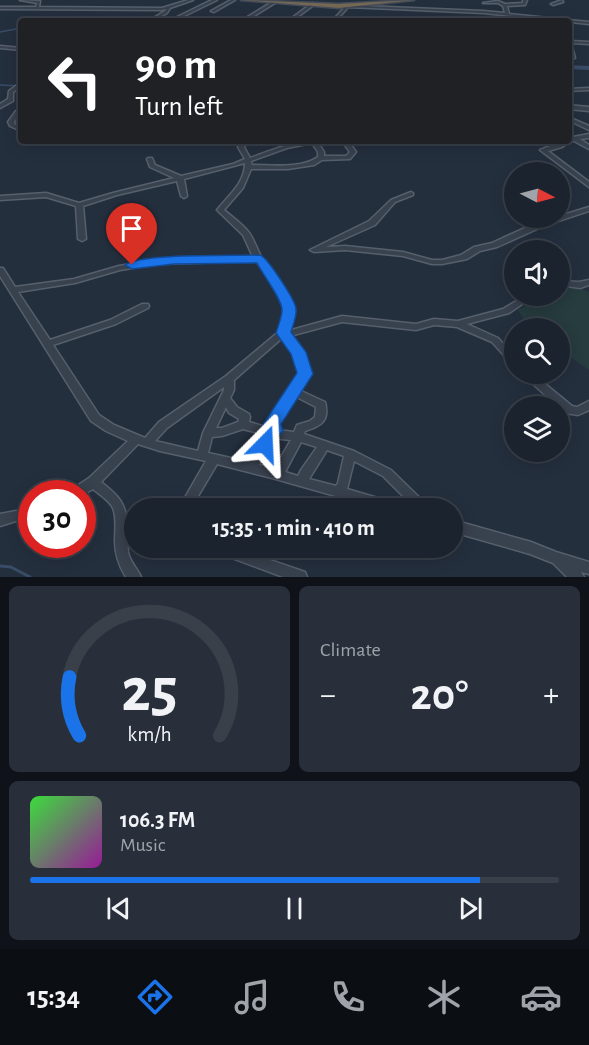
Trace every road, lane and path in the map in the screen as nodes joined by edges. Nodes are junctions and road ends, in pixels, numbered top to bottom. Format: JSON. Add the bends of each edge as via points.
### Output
{"nodes":[{"id":1,"x":174,"y":0,"type":"edge"},
{"id":2,"x":191,"y":0,"type":"edge"},
{"id":3,"x":215,"y":0,"type":"edge"},
{"id":4,"x":233,"y":0,"type":"edge"},
{"id":5,"x":243,"y":0,"type":"edge"},
{"id":6,"x":250,"y":0,"type":"edge"},
{"id":7,"x":402,"y":0,"type":"edge"},
{"id":8,"x":412,"y":0,"type":"edge"},
{"id":9,"x":525,"y":0,"type":"edge"},
{"id":10,"x":561,"y":0,"type":"edge"},
{"id":11,"x":18,"y":1,"type":"edge"},
{"id":12,"x":360,"y":1,"type":"edge"},
{"id":13,"x":273,"y":3,"type":"junction"},
{"id":14,"x":313,"y":4,"type":"junction"},
{"id":15,"x":554,"y":4,"type":"dead end"},
{"id":16,"x":162,"y":5,"type":"dead end"},
{"id":17,"x":335,"y":5,"type":"junction"},
{"id":18,"x":505,"y":5,"type":"junction"},
{"id":19,"x":347,"y":7,"type":"junction"},
{"id":20,"x":0,"y":8,"type":"edge"},
{"id":21,"x":37,"y":8,"type":"junction"},
{"id":22,"x":167,"y":8,"type":"junction"},
{"id":23,"x":213,"y":11,"type":"dead end"},
{"id":24,"x":483,"y":12,"type":"junction"},
{"id":25,"x":508,"y":13,"type":"junction"},
{"id":26,"x":156,"y":18,"type":"edge"},
{"id":27,"x":179,"y":18,"type":"edge"},
{"id":28,"x":248,"y":18,"type":"edge"},
{"id":29,"x":294,"y":18,"type":"edge"},
{"id":30,"x":337,"y":18,"type":"edge"},
{"id":31,"x":494,"y":18,"type":"edge"},
{"id":32,"x":509,"y":18,"type":"edge"},
{"id":33,"x":557,"y":18,"type":"edge"},
{"id":34,"x":572,"y":22,"type":"edge"},
{"id":35,"x":589,"y":23,"type":"edge"},
{"id":36,"x":572,"y":40,"type":"edge"},
{"id":37,"x":589,"y":43,"type":"edge"},
{"id":38,"x":0,"y":49,"type":"edge"},
{"id":39,"x":18,"y":49,"type":"edge"},
{"id":40,"x":572,"y":54,"type":"edge"},
{"id":41,"x":573,"y":58,"type":"dead end"},
{"id":42,"x":18,"y":87,"type":"edge"},
{"id":43,"x":589,"y":89,"type":"edge"},
{"id":44,"x":572,"y":90,"type":"edge"},
{"id":45,"x":0,"y":106,"type":"edge"},
{"id":46,"x":572,"y":107,"type":"edge"},
{"id":47,"x":589,"y":109,"type":"edge"},
{"id":48,"x":18,"y":112,"type":"dead end"},
{"id":49,"x":572,"y":121,"type":"edge"},
{"id":50,"x":18,"y":128,"type":"edge"},
{"id":51,"x":588,"y":132,"type":"edge"},
{"id":52,"x":572,"y":138,"type":"edge"},
{"id":53,"x":572,"y":140,"type":"edge"},
{"id":54,"x":244,"y":144,"type":"edge"},
{"id":55,"x":298,"y":144,"type":"edge"},
{"id":56,"x":314,"y":144,"type":"edge"},
{"id":57,"x":347,"y":144,"type":"edge"},
{"id":58,"x":563,"y":144,"type":"edge"},
{"id":59,"x":589,"y":147,"type":"edge"},
{"id":60,"x":321,"y":158,"type":"junction"},
{"id":61,"x":150,"y":159,"type":"dead end"},
{"id":62,"x":249,"y":164,"type":"junction"},
{"id":63,"x":180,"y":178,"type":"junction"},
{"id":64,"x":589,"y":185,"type":"edge"},
{"id":65,"x":411,"y":194,"type":"dead end"},
{"id":66,"x":184,"y":196,"type":"dead end"},
{"id":67,"x":0,"y":198,"type":"edge"},
{"id":68,"x":79,"y":206,"type":"junction"},
{"id":69,"x":589,"y":209,"type":"edge"},
{"id":70,"x":82,"y":239,"type":"dead end"},
{"id":71,"x":260,"y":259,"type":"junction"},
{"id":72,"x":0,"y":270,"type":"edge"},
{"id":73,"x":589,"y":282,"type":"edge"},
{"id":74,"x":570,"y":284,"type":"edge"},
{"id":75,"x":13,"y":290,"type":"junction"},
{"id":76,"x":145,"y":306,"type":"dead end"},
{"id":77,"x":514,"y":306,"type":"edge"},
{"id":78,"x":458,"y":324,"type":"junction"},
{"id":79,"x":284,"y":333,"type":"junction"},
{"id":80,"x":47,"y":344,"type":"junction"},
{"id":81,"x":504,"y":350,"type":"edge"},
{"id":82,"x":229,"y":379,"type":"junction"},
{"id":83,"x":539,"y":384,"type":"edge"},
{"id":84,"x":293,"y":392,"type":"junction"},
{"id":85,"x":226,"y":399,"type":"junction"},
{"id":86,"x":589,"y":405,"type":"edge"},
{"id":87,"x":243,"y":425,"type":"junction"},
{"id":88,"x":272,"y":432,"type":"junction"},
{"id":89,"x":207,"y":433,"type":"junction"},
{"id":90,"x":298,"y":436,"type":"junction"},
{"id":91,"x":141,"y":441,"type":"junction"},
{"id":92,"x":325,"y":445,"type":"junction"},
{"id":93,"x":350,"y":454,"type":"junction"},
{"id":94,"x":208,"y":457,"type":"junction"},
{"id":95,"x":252,"y":468,"type":"junction"},
{"id":96,"x":277,"y":475,"type":"junction"},
{"id":97,"x":95,"y":480,"type":"edge"},
{"id":98,"x":302,"y":482,"type":"junction"},
{"id":99,"x":96,"y":484,"type":"edge"},
{"id":100,"x":338,"y":492,"type":"junction"},
{"id":101,"x":190,"y":498,"type":"edge"},
{"id":102,"x":359,"y":498,"type":"edge"},
{"id":103,"x":412,"y":498,"type":"edge"},
{"id":104,"x":18,"y":516,"type":"edge"},
{"id":105,"x":0,"y":520,"type":"edge"},
{"id":106,"x":463,"y":529,"type":"edge"},
{"id":107,"x":248,"y":558,"type":"edge"},
{"id":108,"x":555,"y":558,"type":"junction"},
{"id":109,"x":589,"y":568,"type":"edge"},
{"id":110,"x":134,"y":577,"type":"edge"},
{"id":111,"x":300,"y":577,"type":"edge"},
{"id":112,"x":577,"y":577,"type":"edge"}],
"edges":[{"from":1,"to":16,"type":"street"},
{"from":2,"to":22,"type":"street"},
{"from":3,"to":27,"type":"street"},
{"from":4,"to":23,"type":"street"},
{"from":5,"to":13,"type":"highway"},
{"from":6,"to":17,"type":"highway"},
{"from":7,"to":12,"type":"highway"},
{"from":8,"to":17,"type":"highway"},
{"from":9,"to":18,"type":"street","via":[[522,4]]},
{"from":10,"to":15,"type":"street"},
{"from":11,"to":20,"type":"street"},
{"from":11,"to":21,"type":"street","via":[[39,2]]},
{"from":12,"to":17,"type":"highway"},
{"from":13,"to":14,"type":"highway"},
{"from":13,"to":28,"type":"street"},
{"from":14,"to":17,"type":"highway"},
{"from":14,"to":29,"type":"street"},
{"from":17,"to":19,"type":"street"},
{"from":18,"to":25,"type":"street"},
{"from":18,"to":25,"type":"street","via":[[487,5]]},
{"from":19,"to":24,"type":"street"},
{"from":19,"to":30,"type":"street"},
{"from":20,"to":21,"type":"street"},
{"from":21,"to":22,"type":"street"},
{"from":22,"to":26,"type":"street"},
{"from":24,"to":25,"type":"street"},
{"from":24,"to":31,"type":"street"},
{"from":25,"to":32,"type":"street"},
{"from":25,"to":33,"type":"street"},
{"from":34,"to":35,"type":"street"},
{"from":36,"to":37,"type":"street"},
{"from":38,"to":39,"type":"street"},
{"from":40,"to":41,"type":"street"},
{"from":42,"to":45,"type":"street","via":[[11,92],[11,100]]},
{"from":43,"to":44,"type":"street"},
{"from":46,"to":47,"type":"street"},
{"from":48,"to":50,"type":"street","via":[[11,122]]},
{"from":49,"to":51,"type":"street"},
{"from":51,"to":52,"type":"street"},
{"from":53,"to":59,"type":"street"},
{"from":54,"to":62,"type":"street","via":[[241,149]]},
{"from":55,"to":62,"type":"street"},
{"from":56,"to":60,"type":"street"},
{"from":57,"to":60,"type":"street","via":[[353,152],[350,157]]},
{"from":58,"to":64,"type":"street","via":[[543,150]]},
{"from":60,"to":62,"type":"street","via":[[300,166]]},
{"from":61,"to":63,"type":"street","via":[[152,166]]},
{"from":62,"to":63,"type":"street"},
{"from":62,"to":71,"type":"street","via":[[240,188],[220,210],[243,230]]},
{"from":63,"to":66,"type":"street"},
{"from":63,"to":68,"type":"street"},
{"from":65,"to":69,"type":"street","via":[[393,201],[368,226],[314,250],[345,248],[442,262]]},
{"from":67,"to":68,"type":"street","via":[[46,195]]},
{"from":68,"to":70,"type":"street"},
{"from":71,"to":75,"type":"street","via":[[157,262]]},
{"from":71,"to":79,"type":"street","via":[[290,308]]},
{"from":72,"to":75,"type":"street"},
{"from":73,"to":74,"type":"street"},
{"from":75,"to":80,"type":"street"},
{"from":76,"to":80,"type":"street"},
{"from":77,"to":78,"type":"street"},
{"from":78,"to":79,"type":"street","via":[[434,322],[416,327],[345,319]]},
{"from":78,"to":81,"type":"street","via":[[495,340]]},
{"from":79,"to":82,"type":"street"},
{"from":79,"to":84,"type":"street","via":[[304,367],[305,374]]},
{"from":80,"to":91,"type":"street","via":[[95,418]]},
{"from":82,"to":85,"type":"street"},
{"from":82,"to":91,"type":"street"},
{"from":83,"to":86,"type":"street","via":[[569,410],[578,411]]},
{"from":84,"to":88,"type":"street","via":[[273,421]]},
{"from":84,"to":90,"type":"street","via":[[322,409],[320,419],[301,428]]},
{"from":85,"to":87,"type":"street","via":[[233,410],[245,417]]},
{"from":85,"to":89,"type":"street"},
{"from":87,"to":88,"type":"street"},
{"from":87,"to":89,"type":"street"},
{"from":88,"to":90,"type":"street"},
{"from":88,"to":95,"type":"street","via":[[266,436]]},
{"from":89,"to":94,"type":"street"},
{"from":90,"to":92,"type":"street"},
{"from":90,"to":96,"type":"street"},
{"from":91,"to":94,"type":"street"},
{"from":91,"to":97,"type":"street"},
{"from":92,"to":93,"type":"street"},
{"from":92,"to":98,"type":"street"},
{"from":93,"to":100,"type":"street"},
{"from":93,"to":103,"type":"street","via":[[387,473]]},
{"from":94,"to":95,"type":"street"},
{"from":94,"to":101,"type":"street"},
{"from":95,"to":96,"type":"street"},
{"from":96,"to":98,"type":"street"},
{"from":98,"to":100,"type":"street"},
{"from":99,"to":110,"type":"street","via":[[119,508],[120,547]]},
{"from":100,"to":102,"type":"street"},
{"from":104,"to":105,"type":"street"},
{"from":106,"to":108,"type":"street"},
{"from":107,"to":111,"type":"street"},
{"from":108,"to":109,"type":"street"},
{"from":108,"to":112,"type":"street"}]}
